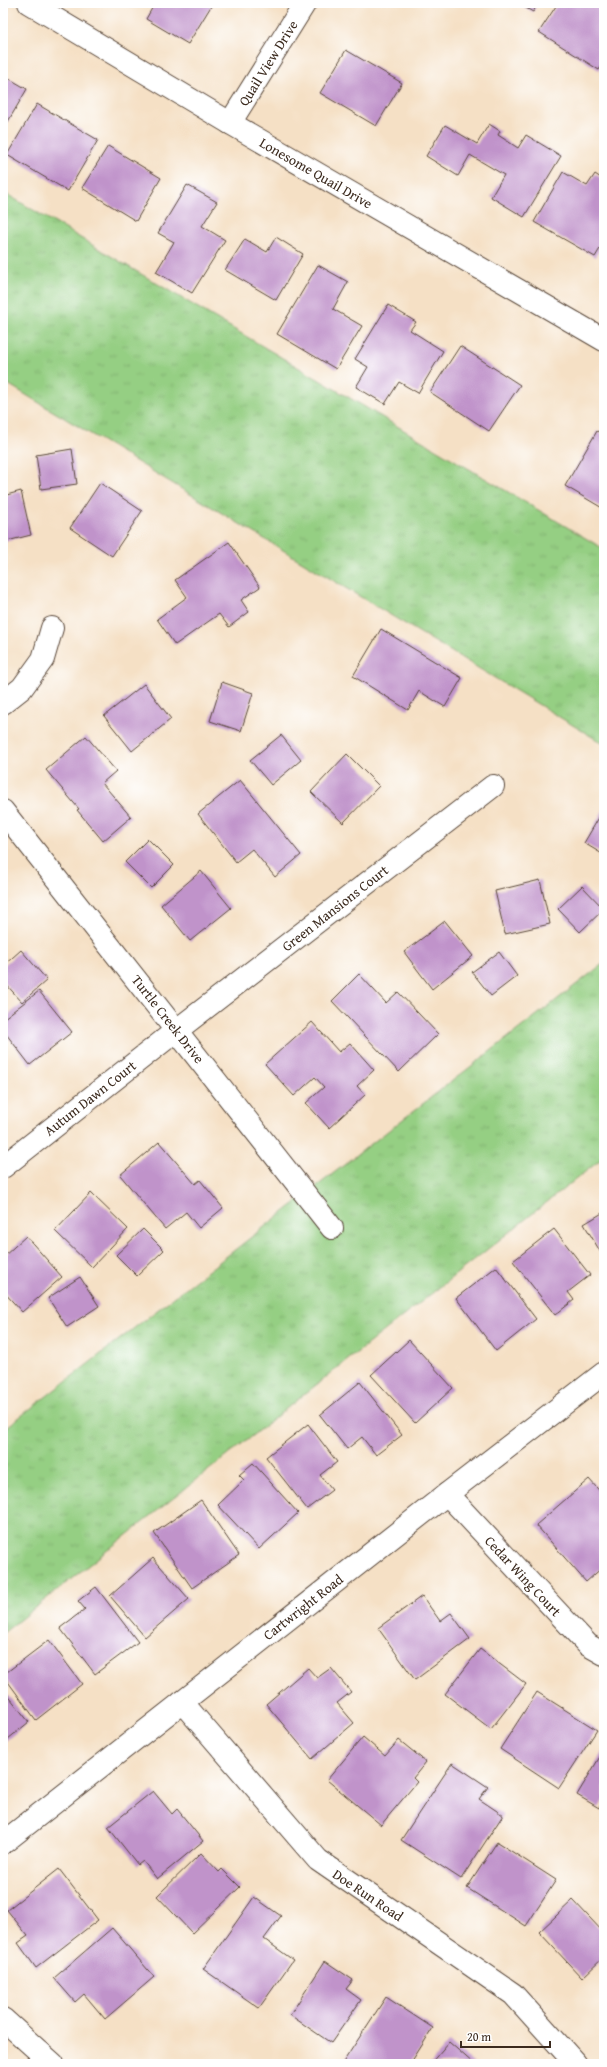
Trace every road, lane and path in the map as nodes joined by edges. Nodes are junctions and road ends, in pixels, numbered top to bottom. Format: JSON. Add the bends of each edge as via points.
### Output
{"nodes":[{"id":1,"x":29,"y":3,"type":"edge"},
{"id":2,"x":305,"y":3,"type":"edge"},
{"id":3,"x":230,"y":123,"type":"junction"},
{"id":4,"x":604,"y":340,"type":"edge"},
{"id":5,"x":52,"y":628,"type":"dead end"},
{"id":6,"x":3,"y":703,"type":"edge"},
{"id":7,"x":493,"y":786,"type":"dead end"},
{"id":8,"x":3,"y":811,"type":"edge"},
{"id":9,"x":177,"y":1030,"type":"junction"},
{"id":10,"x":3,"y":1167,"type":"edge"},
{"id":11,"x":332,"y":1228,"type":"dead end"},
{"id":12,"x":604,"y":1373,"type":"edge"},
{"id":13,"x":447,"y":1494,"type":"junction"},
{"id":14,"x":604,"y":1654,"type":"edge"},
{"id":15,"x":182,"y":1702,"type":"junction"},
{"id":16,"x":3,"y":1843,"type":"edge"},
{"id":17,"x":3,"y":2019,"type":"edge"},
{"id":18,"x":53,"y":2064,"type":"edge"},
{"id":19,"x":576,"y":2064,"type":"edge"}],
"edges":[{"from":1,"to":3,"type":"street","name":"Lonesome Quail Drive"},
{"from":2,"to":3,"type":"street","name":"Quail View Drive"},
{"from":3,"to":4,"type":"street","name":"Lonesome Quail Drive"},
{"from":5,"to":6,"type":"street","via":[[43,659],[22,688]]},
{"from":7,"to":9,"type":"street","name":"Green Mansions Court"},
{"from":8,"to":9,"type":"street","name":"Turtle Creek Drive"},
{"from":9,"to":10,"type":"street","name":"Autum Dawn Court"},
{"from":9,"to":11,"type":"street","name":"Turtle Creek Drive"},
{"from":12,"to":13,"type":"street","name":"Cartwright Road"},
{"from":13,"to":14,"type":"street","name":"Cedar Wing Court","via":[[588,1645]]},
{"from":13,"to":15,"type":"street","name":"Cartwright Road"},
{"from":15,"to":16,"type":"street","name":"Cartwright Road"},
{"from":15,"to":19,"type":"street","name":"Doe Run Road","via":[[318,1860],[513,1994]]},
{"from":17,"to":18,"type":"street"}]}
